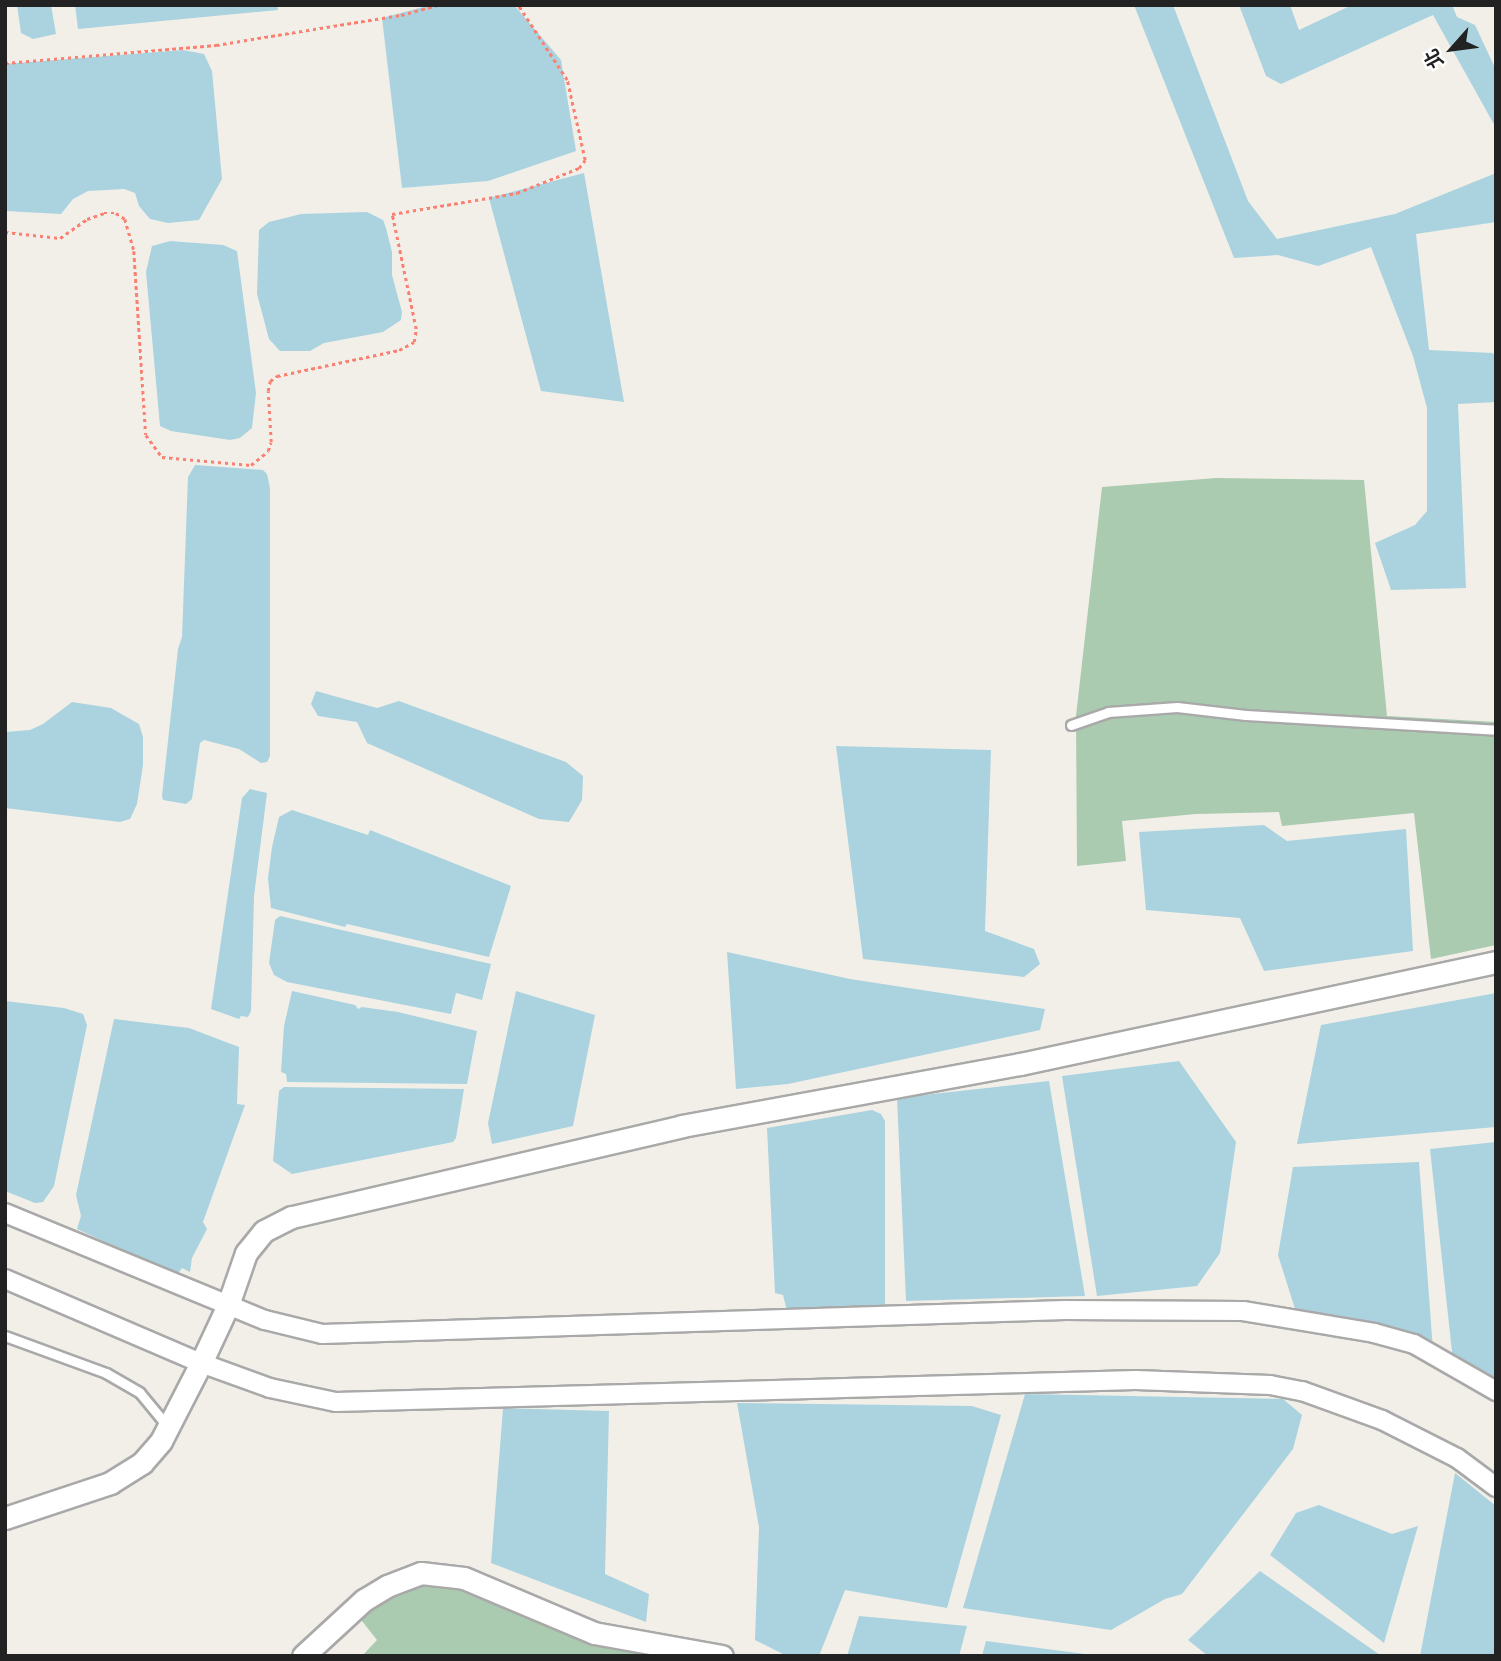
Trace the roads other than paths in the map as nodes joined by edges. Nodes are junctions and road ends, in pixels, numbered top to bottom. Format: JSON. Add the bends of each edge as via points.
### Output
{"nodes":[{"id":1,"x":1071,"y":725,"type":"dead end"},
{"id":2,"x":1496,"y":730,"type":"edge"},
{"id":3,"x":1496,"y":962,"type":"edge"},
{"id":4,"x":5,"y":1213,"type":"edge"},
{"id":5,"x":5,"y":1279,"type":"edge"},
{"id":6,"x":224,"y":1311,"type":"junction"},
{"id":7,"x":5,"y":1336,"type":"edge"},
{"id":8,"x":203,"y":1359,"type":"junction"},
{"id":9,"x":1496,"y":1391,"type":"edge"},
{"id":10,"x":168,"y":1428,"type":"junction"},
{"id":11,"x":1496,"y":1487,"type":"edge"},
{"id":12,"x":5,"y":1518,"type":"edge"},
{"id":13,"x":303,"y":1656,"type":"edge"},
{"id":14,"x":722,"y":1656,"type":"edge"}],
"edges":[{"from":1,"to":2,"type":"lane","via":[[1108,712],[1177,707]]},
{"from":3,"to":6,"type":"street","via":[[1020,1064],[682,1126],[292,1217],[264,1231],[246,1252]]},
{"from":4,"to":6,"type":"street"},
{"from":5,"to":8,"type":"street"},
{"from":6,"to":8,"type":"street"},
{"from":6,"to":9,"type":"street","via":[[322,1334],[1065,1310],[1243,1311],[1414,1344]]},
{"from":7,"to":10,"type":"lane","via":[[106,1373],[140,1394]]},
{"from":8,"to":10,"type":"street"},
{"from":8,"to":11,"type":"street","via":[[270,1388],[336,1402],[1126,1380],[1270,1385],[1302,1391],[1382,1420],[1458,1458]]},
{"from":10,"to":12,"type":"street","via":[[142,1463],[110,1483]]},
{"from":13,"to":14,"type":"street","via":[[364,1600],[421,1573],[464,1578],[594,1633]]}]}
